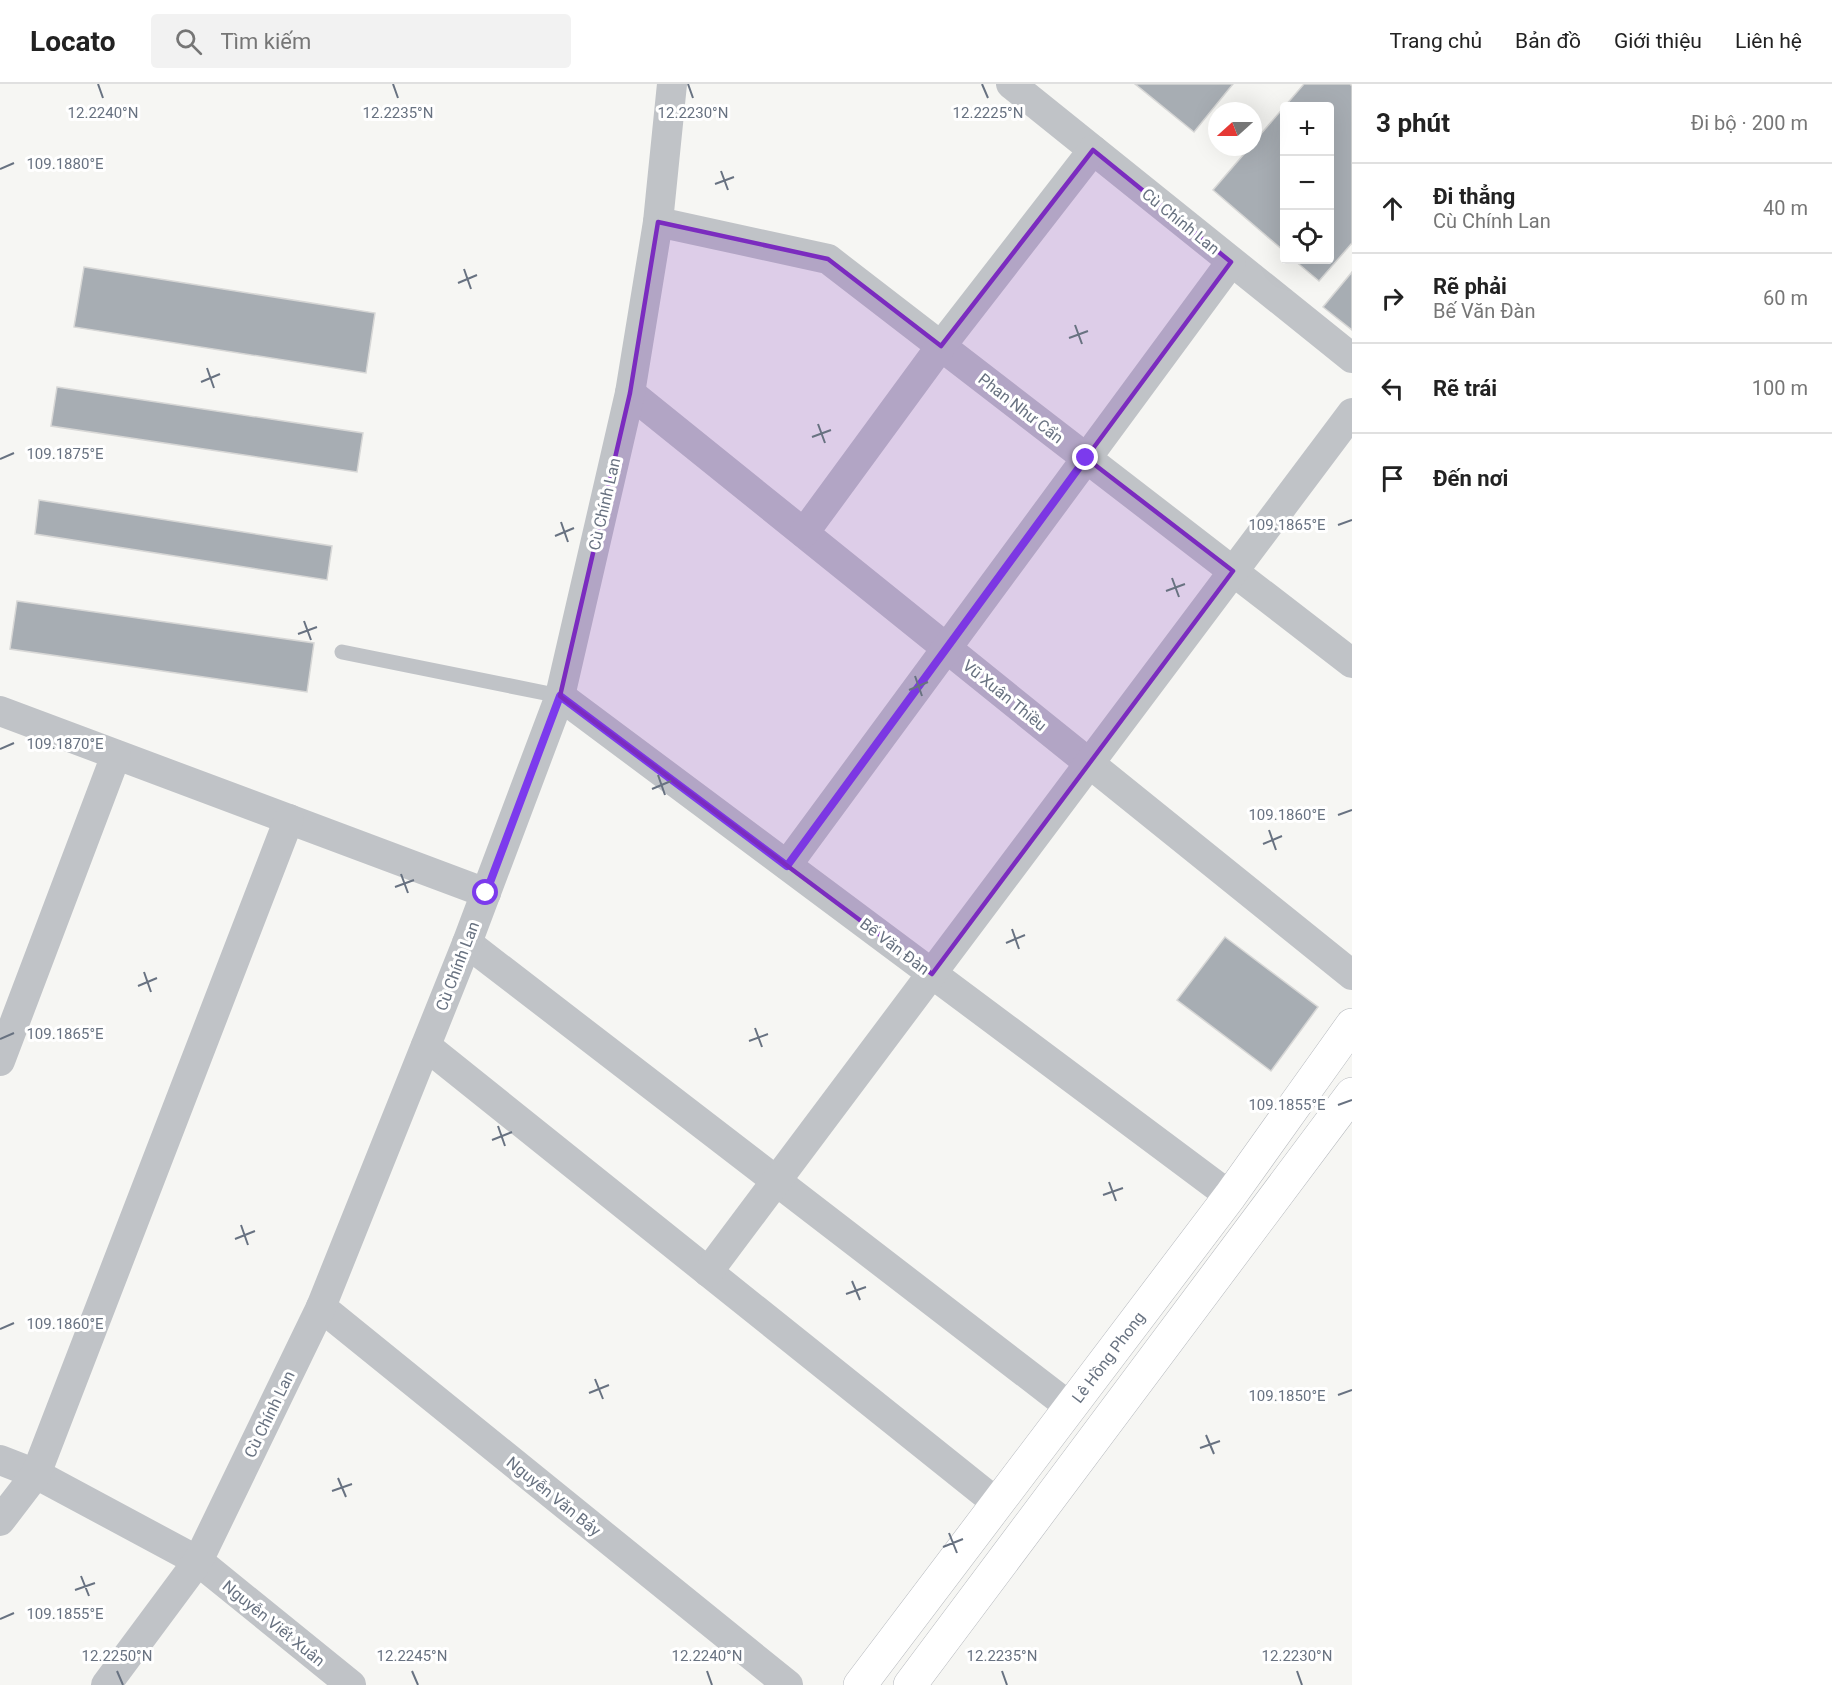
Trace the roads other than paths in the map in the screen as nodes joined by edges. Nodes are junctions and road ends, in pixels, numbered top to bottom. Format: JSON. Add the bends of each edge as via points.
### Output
{"nodes":[{"id":1,"x":672,"y":84,"type":"edge"},
{"id":2,"x":1011,"y":84,"type":"edge"},
{"id":3,"x":1093,"y":150,"type":"junction"},
{"id":4,"x":658,"y":222,"type":"junction"},
{"id":5,"x":1231,"y":262,"type":"junction"},
{"id":6,"x":942,"y":346,"type":"junction"},
{"id":7,"x":1352,"y":358,"type":"edge"},
{"id":8,"x":630,"y":393,"type":"junction"},
{"id":9,"x":1352,"y":413,"type":"edge"},
{"id":10,"x":1086,"y":458,"type":"junction"},
{"id":11,"x":804,"y":534,"type":"junction"},
{"id":12,"x":1233,"y":571,"type":"junction"},
{"id":13,"x":947,"y":649,"type":"junction"},
{"id":14,"x":342,"y":652,"type":"dead end"},
{"id":15,"x":1352,"y":663,"type":"edge"},
{"id":16,"x":560,"y":696,"type":"junction"},
{"id":17,"x":0,"y":711,"type":"edge"},
{"id":18,"x":116,"y":755,"type":"junction"},
{"id":19,"x":1089,"y":763,"type":"junction"},
{"id":20,"x":289,"y":819,"type":"junction"},
{"id":21,"x":787,"y":866,"type":"junction"},
{"id":22,"x":486,"y":893,"type":"junction"},
{"id":23,"x":466,"y":943,"type":"junction"},
{"id":24,"x":932,"y":974,"type":"junction"},
{"id":25,"x":1352,"y":975,"type":"edge"},
{"id":26,"x":1352,"y":1025,"type":"edge"},
{"id":27,"x":426,"y":1046,"type":"junction"},
{"id":28,"x":0,"y":1061,"type":"edge"},
{"id":29,"x":1352,"y":1094,"type":"edge"},
{"id":30,"x":776,"y":1181,"type":"junction"},
{"id":31,"x":1230,"y":1197,"type":"junction"},
{"id":32,"x":1259,"y":1219,"type":"junction"},
{"id":33,"x":708,"y":1272,"type":"junction"},
{"id":34,"x":321,"y":1307,"type":"junction"},
{"id":35,"x":1070,"y":1407,"type":"junction"},
{"id":36,"x":0,"y":1460,"type":"edge"},
{"id":37,"x":36,"y":1474,"type":"junction"},
{"id":38,"x":998,"y":1504,"type":"junction"},
{"id":39,"x":0,"y":1521,"type":"edge"},
{"id":40,"x":198,"y":1561,"type":"junction"},
{"id":41,"x":106,"y":1685,"type":"edge"},
{"id":42,"x":351,"y":1685,"type":"edge"},
{"id":43,"x":788,"y":1685,"type":"edge"},
{"id":44,"x":860,"y":1685,"type":"edge"},
{"id":45,"x":910,"y":1685,"type":"edge"}],
"edges":[{"from":1,"to":4,"type":"street","name":"Cù Chính Lan"},
{"from":2,"to":3,"type":"street","name":"Cù Chính Lan"},
{"from":3,"to":5,"type":"street","name":"Cù Chính Lan"},
{"from":3,"to":6,"type":"street"},
{"from":4,"to":6,"type":"street","name":"Phan Như Cẩn","via":[[828,258]]},
{"from":4,"to":8,"type":"street","name":"Cù Chính Lan"},
{"from":5,"to":7,"type":"street","name":"Cù Chính Lan"},
{"from":5,"to":10,"type":"street"},
{"from":6,"to":10,"type":"street","name":"Phan Như Cẩn"},
{"from":6,"to":11,"type":"street"},
{"from":8,"to":11,"type":"street","name":"Vũ Xuân Thiều"},
{"from":8,"to":16,"type":"street","name":"Cù Chính Lan"},
{"from":9,"to":12,"type":"street"},
{"from":10,"to":12,"type":"street","name":"Phan Như Cẩn"},
{"from":10,"to":13,"type":"street"},
{"from":11,"to":13,"type":"street","name":"Vũ Xuân Thiều"},
{"from":12,"to":15,"type":"street","name":"Phan Như Cẩn"},
{"from":12,"to":19,"type":"street"},
{"from":13,"to":19,"type":"street","name":"Vũ Xuân Thiều"},
{"from":13,"to":21,"type":"street"},
{"from":14,"to":16,"type":"lane"},
{"from":16,"to":21,"type":"street","name":"Bế Văn Đàn"},
{"from":16,"to":22,"type":"street","name":"Cù Chính Lan"},
{"from":17,"to":18,"type":"street"},
{"from":18,"to":20,"type":"street"},
{"from":18,"to":28,"type":"street"},
{"from":19,"to":24,"type":"street"},
{"from":19,"to":25,"type":"street","name":"Vũ Xuân Thiều"},
{"from":20,"to":22,"type":"street"},
{"from":20,"to":37,"type":"street"},
{"from":21,"to":24,"type":"street","name":"Bế Văn Đàn"},
{"from":22,"to":23,"type":"street","name":"Cù Chính Lan"},
{"from":23,"to":27,"type":"street","name":"Cù Chính Lan"},
{"from":23,"to":30,"type":"street"},
{"from":24,"to":30,"type":"street"},
{"from":24,"to":31,"type":"street","name":"Bế Văn Đàn"},
{"from":26,"to":31,"type":"main road","name":"Lê Hồng Phong"},
{"from":27,"to":33,"type":"street"},
{"from":27,"to":34,"type":"street","name":"Cù Chính Lan"},
{"from":29,"to":32,"type":"main road"},
{"from":30,"to":33,"type":"street"},
{"from":30,"to":35,"type":"street"},
{"from":31,"to":32,"type":"main road"},
{"from":31,"to":35,"type":"main road","name":"Lê Hồng Phong"},
{"from":32,"to":45,"type":"main road"},
{"from":33,"to":38,"type":"street"},
{"from":34,"to":40,"type":"street","name":"Cù Chính Lan"},
{"from":34,"to":43,"type":"street","name":"Nguyễn Văn Bảy"},
{"from":35,"to":38,"type":"main road","name":"Lê Hồng Phong"},
{"from":36,"to":37,"type":"street","name":"Nguyễn Viết Xuân"},
{"from":37,"to":39,"type":"street"},
{"from":37,"to":40,"type":"street","name":"Nguyễn Viết Xuân"},
{"from":38,"to":44,"type":"main road","name":"Lê Hồng Phong"},
{"from":40,"to":41,"type":"street","name":"Cù Chính Lan"},
{"from":40,"to":42,"type":"street","name":"Nguyễn Viết Xuân"}]}
